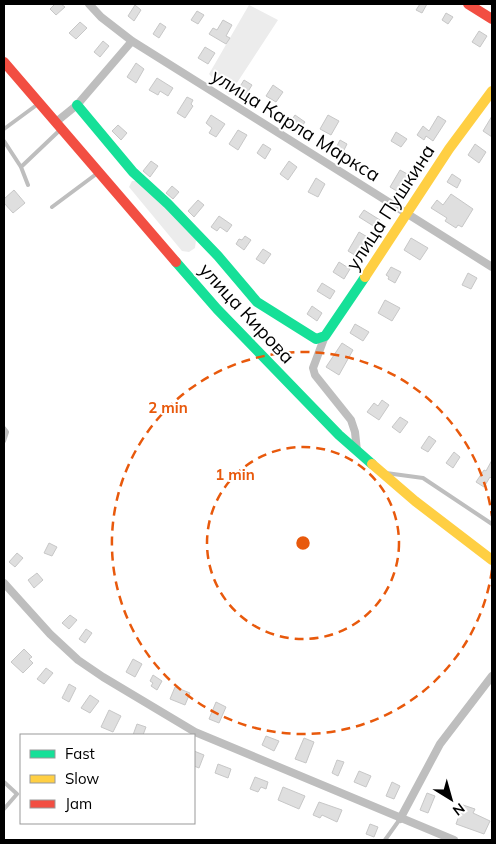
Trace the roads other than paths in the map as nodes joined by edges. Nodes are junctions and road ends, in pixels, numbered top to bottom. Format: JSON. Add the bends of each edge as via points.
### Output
{"nodes":[{"id":1,"x":89,"y":4,"type":"edge"},
{"id":2,"x":468,"y":4,"type":"edge"},
{"id":3,"x":492,"y":19,"type":"edge"},
{"id":4,"x":132,"y":41,"type":"junction"},
{"id":5,"x":4,"y":62,"type":"edge"},
{"id":6,"x":492,"y":91,"type":"edge"},
{"id":7,"x":40,"y":103,"type":"junction"},
{"id":8,"x":77,"y":105,"type":"junction"},
{"id":9,"x":59,"y":125,"type":"junction"},
{"id":10,"x":4,"y":129,"type":"edge"},
{"id":11,"x":4,"y":141,"type":"edge"},
{"id":12,"x":21,"y":167,"type":"junction"},
{"id":13,"x":99,"y":172,"type":"junction"},
{"id":14,"x":28,"y":185,"type":"dead end"},
{"id":15,"x":52,"y":207,"type":"dead end"},
{"id":16,"x":406,"y":213,"type":"junction"},
{"id":17,"x":492,"y":267,"type":"edge"},
{"id":18,"x":320,"y":337,"type":"junction"},
{"id":19,"x":4,"y":428,"type":"edge"},
{"id":20,"x":4,"y":441,"type":"edge"},
{"id":21,"x":357,"y":451,"type":"junction"},
{"id":22,"x":379,"y":471,"type":"junction"},
{"id":23,"x":492,"y":524,"type":"edge"},
{"id":24,"x":492,"y":560,"type":"edge"},
{"id":25,"x":4,"y":583,"type":"edge"},
{"id":26,"x":492,"y":676,"type":"edge"},
{"id":27,"x":4,"y":782,"type":"edge"},
{"id":28,"x":4,"y":809,"type":"edge"},
{"id":29,"x":400,"y":819,"type":"junction"},
{"id":30,"x":385,"y":840,"type":"edge"},
{"id":31,"x":454,"y":840,"type":"edge"}],
"edges":[{"from":1,"to":4,"type":"street","name":"улица Карла Маркса"},
{"from":2,"to":3,"type":"main road"},
{"from":4,"to":8,"type":"street"},
{"from":4,"to":16,"type":"street","name":"улица Карла Маркса"},
{"from":5,"to":7,"type":"main road","name":"улица Кирова"},
{"from":6,"to":16,"type":"main road","name":"улица Пушкина","via":[[448,149]]},
{"from":7,"to":9,"type":"main road","name":"улица Кирова"},
{"from":7,"to":10,"type":"lane"},
{"from":8,"to":9,"type":"street"},
{"from":8,"to":18,"type":"main road","via":[[133,172],[218,256],[257,302]]},
{"from":9,"to":12,"type":"lane"},
{"from":9,"to":13,"type":"main road","name":"улица Кирова"},
{"from":11,"to":12,"type":"lane"},
{"from":12,"to":14,"type":"lane"},
{"from":13,"to":15,"type":"lane"},
{"from":13,"to":21,"type":"main road","name":"улица Кирова","via":[[217,309]]},
{"from":16,"to":17,"type":"street","name":"улица Карла Маркса"},
{"from":16,"to":18,"type":"main road","name":"улица Пушкина","via":[[342,312]]},
{"from":18,"to":21,"type":"street","via":[[313,368],[315,376],[350,420]]},
{"from":19,"to":20,"type":"lane","via":[[7,432]]},
{"from":21,"to":22,"type":"main road","name":"улица Кирова"},
{"from":22,"to":23,"type":"lane","via":[[422,478]]},
{"from":22,"to":24,"type":"main road","name":"улица Кирова"},
{"from":25,"to":29,"type":"street","via":[[78,660],[159,711],[195,732]]},
{"from":26,"to":29,"type":"street","via":[[440,744]]},
{"from":27,"to":28,"type":"lane","via":[[17,794]]},
{"from":29,"to":30,"type":"lane"},
{"from":29,"to":31,"type":"street"}]}
